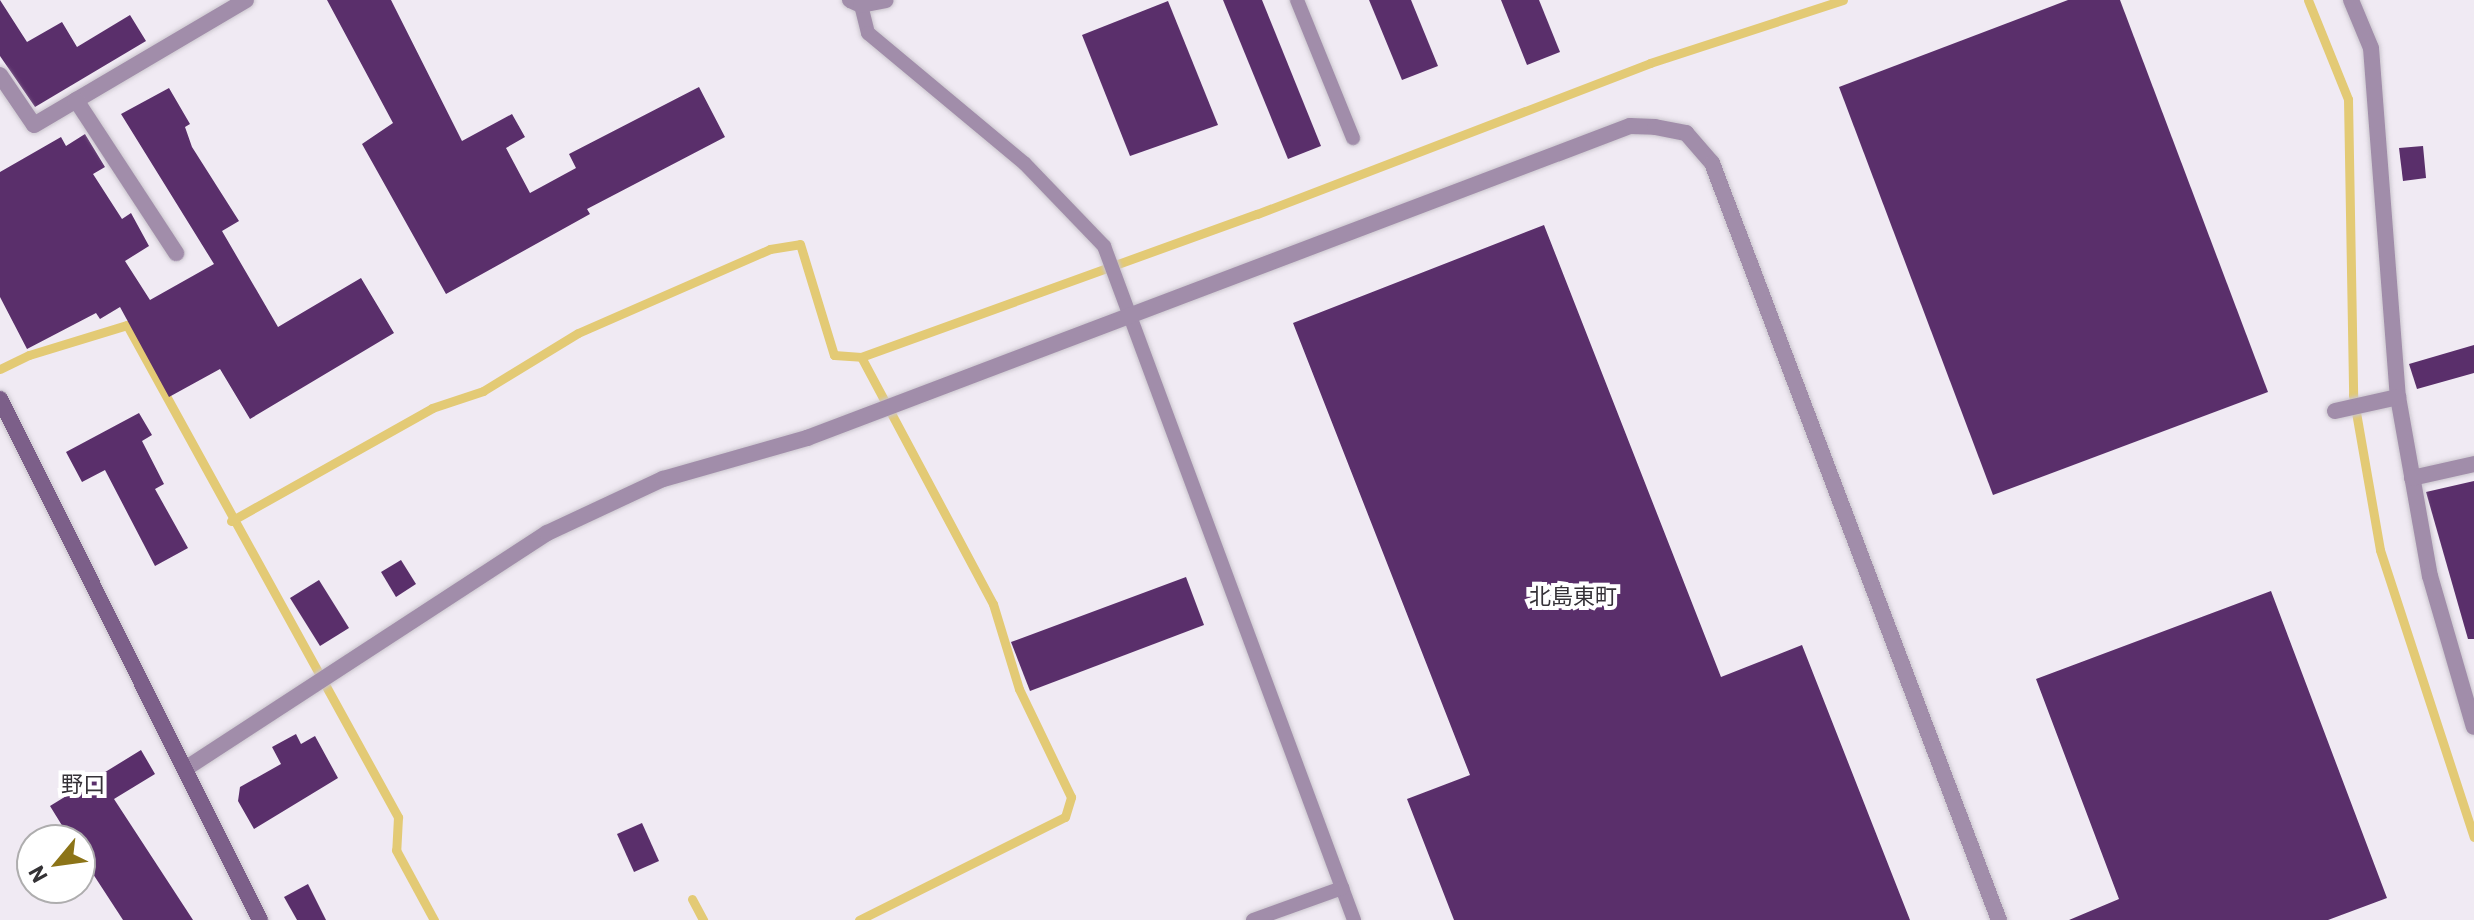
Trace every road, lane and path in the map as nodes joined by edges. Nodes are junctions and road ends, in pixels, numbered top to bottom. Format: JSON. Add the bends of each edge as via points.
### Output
{"nodes":[{"id":1,"x":246,"y":0,"type":"edge"},
{"id":2,"x":886,"y":0,"type":"edge"},
{"id":3,"x":1297,"y":0,"type":"edge"},
{"id":4,"x":2351,"y":0,"type":"edge"},
{"id":5,"x":856,"y":2,"type":"edge"},
{"id":6,"x":0,"y":75,"type":"edge"},
{"id":7,"x":76,"y":100,"type":"junction"},
{"id":8,"x":1353,"y":138,"type":"dead end"},
{"id":9,"x":176,"y":253,"type":"dead end"},
{"id":10,"x":1131,"y":315,"type":"junction"},
{"id":11,"x":2398,"y":397,"type":"junction"},
{"id":12,"x":0,"y":399,"type":"edge"},
{"id":13,"x":2335,"y":411,"type":"dead end"},
{"id":14,"x":2474,"y":464,"type":"edge"},
{"id":15,"x":2412,"y":478,"type":"junction"},
{"id":16,"x":2474,"y":727,"type":"edge"},
{"id":17,"x":185,"y":769,"type":"junction"},
{"id":18,"x":1342,"y":888,"type":"junction"},
{"id":19,"x":260,"y":920,"type":"edge"},
{"id":20,"x":1253,"y":920,"type":"edge"},
{"id":21,"x":1354,"y":920,"type":"edge"},
{"id":22,"x":1999,"y":920,"type":"edge"}],
"edges":[{"from":1,"to":7,"type":"street"},
{"from":2,"to":5,"type":"street"},
{"from":3,"to":8,"type":"lane"},
{"from":4,"to":11,"type":"street","via":[[2371,48]]},
{"from":5,"to":10,"type":"lane","via":[[868,33],[1025,164],[1104,246]]},
{"from":6,"to":7,"type":"street","via":[[34,125]]},
{"from":7,"to":9,"type":"street"},
{"from":10,"to":17,"type":"street","via":[[807,438],[663,479],[547,533]]},
{"from":10,"to":18,"type":"lane"},
{"from":10,"to":22,"type":"street","via":[[1630,126],[1686,133],[1712,163]]},
{"from":11,"to":13,"type":"street"},
{"from":11,"to":15,"type":"street"},
{"from":12,"to":17,"type":"street"},
{"from":14,"to":15,"type":"street"},
{"from":15,"to":16,"type":"street","via":[[2430,576]]},
{"from":17,"to":19,"type":"street"},
{"from":18,"to":20,"type":"lane"},
{"from":18,"to":21,"type":"lane"}]}
